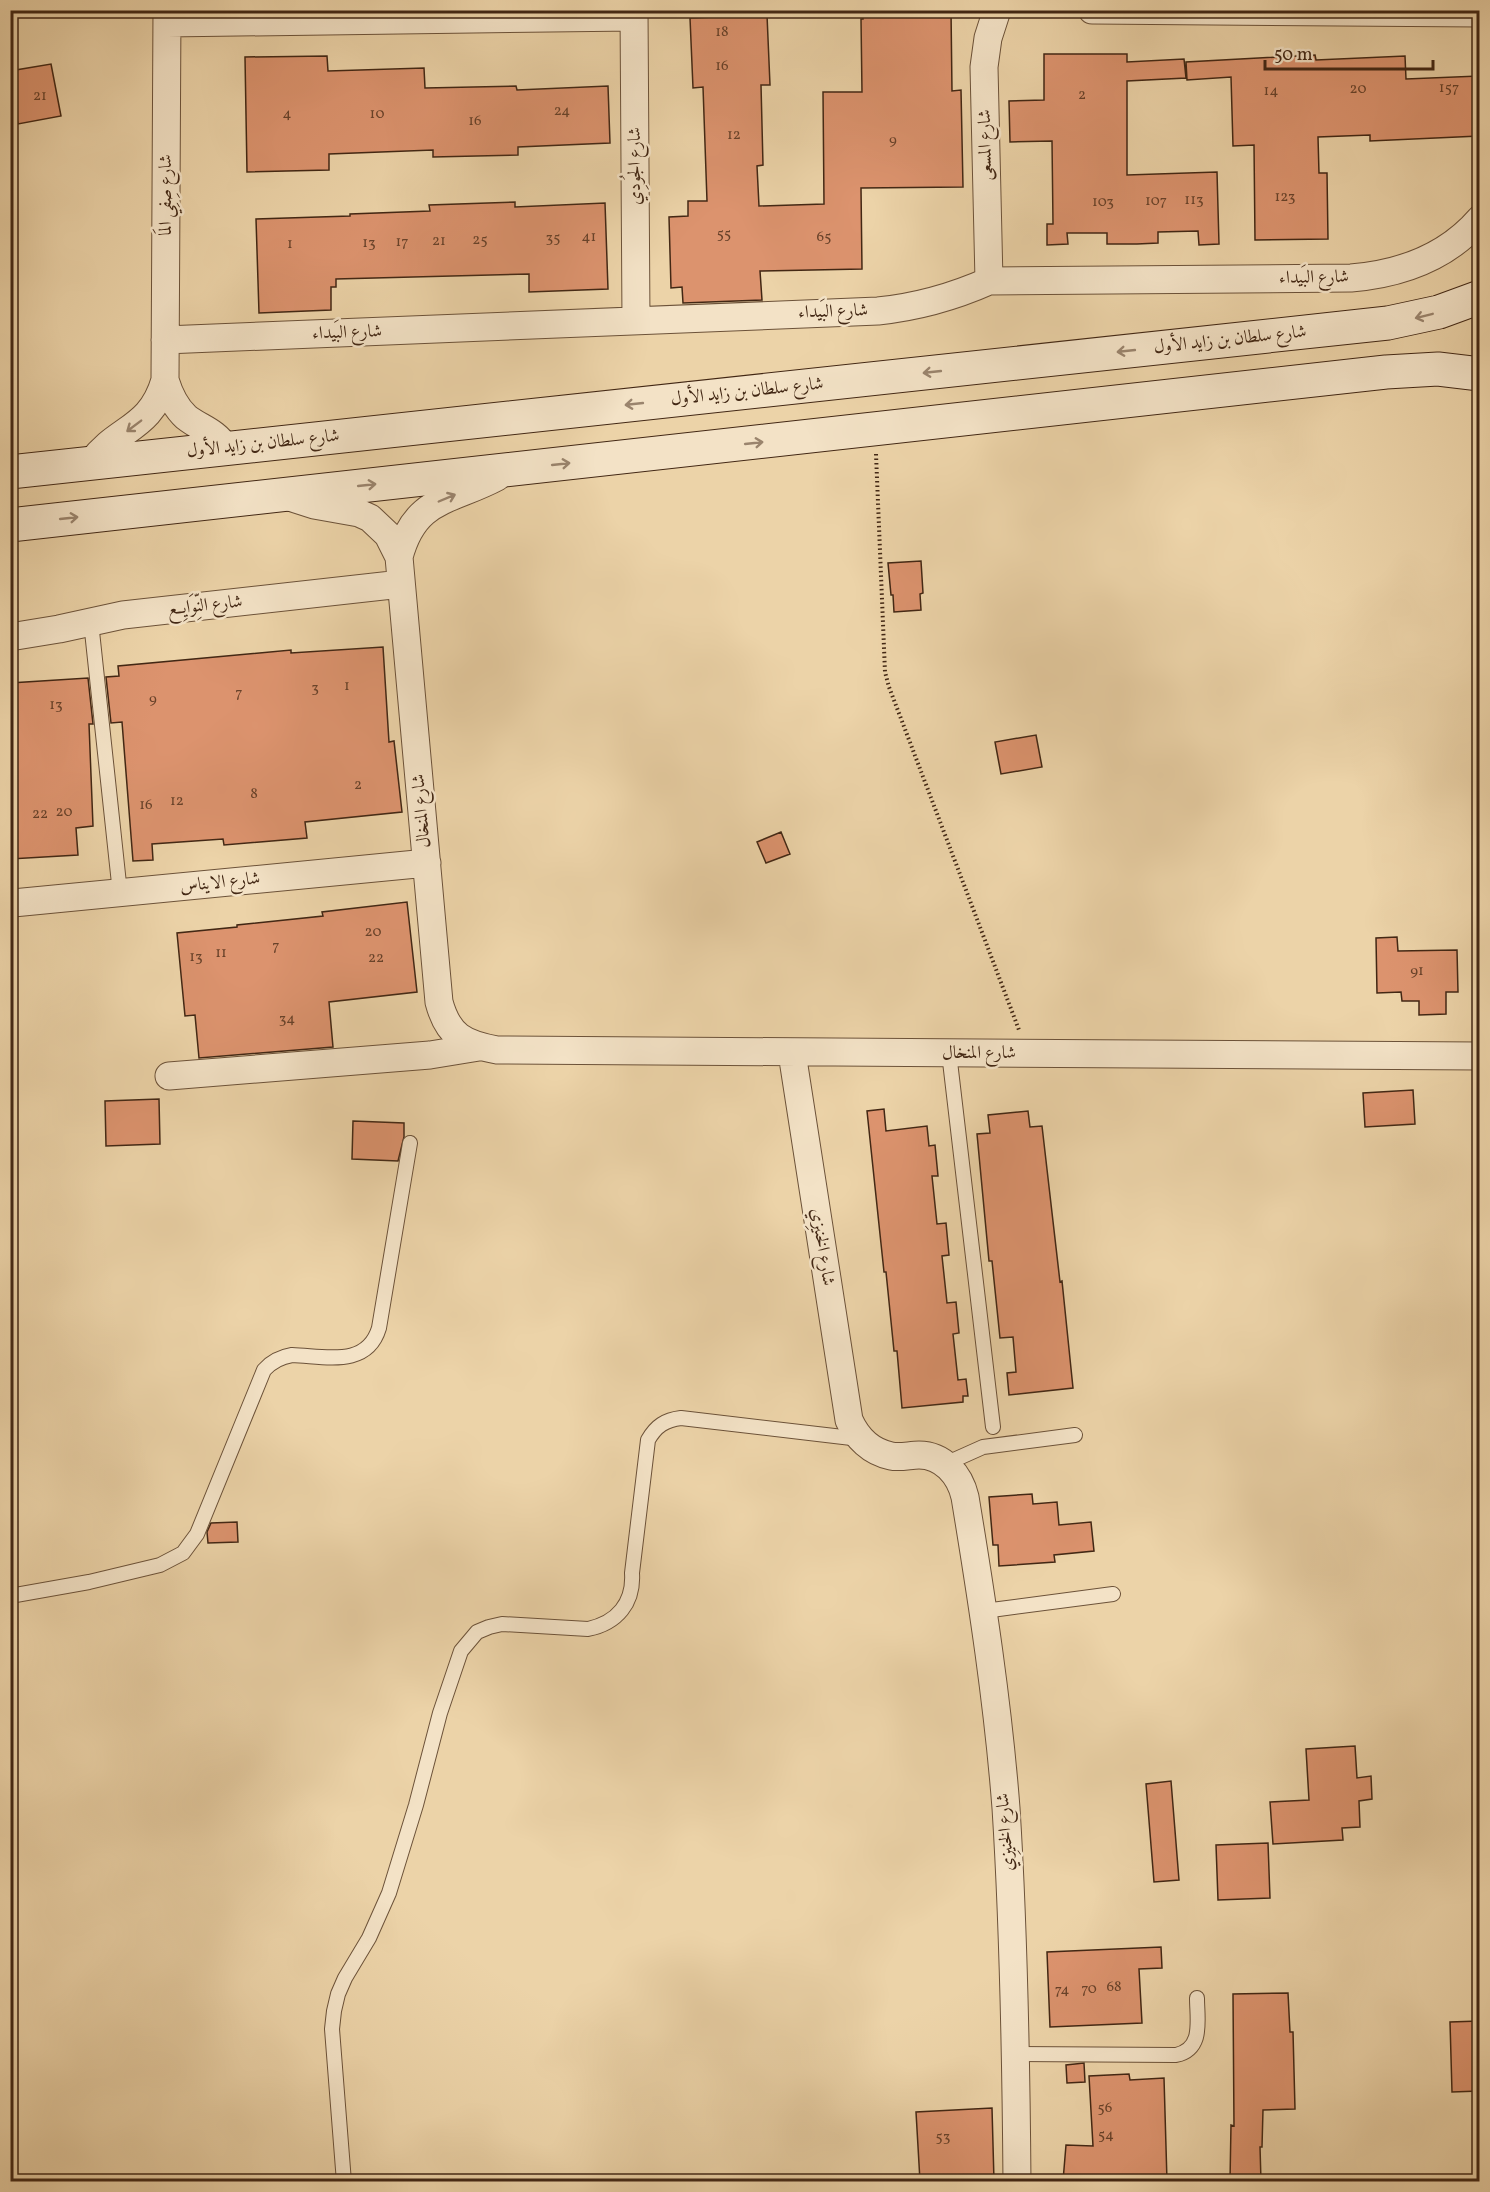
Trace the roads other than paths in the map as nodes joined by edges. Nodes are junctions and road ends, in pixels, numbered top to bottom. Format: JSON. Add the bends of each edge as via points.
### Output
{"nodes":[{"id":1,"x":997,"y":10,"type":"edge"},
{"id":2,"x":1092,"y":10,"type":"edge"},
{"id":3,"x":1479,"y":13,"type":"edge"},
{"id":4,"x":634,"y":14,"type":"edge"},
{"id":5,"x":167,"y":17,"type":"edge"},
{"id":6,"x":1479,"y":219,"type":"edge"},
{"id":7,"x":989,"y":281,"type":"junction"},
{"id":8,"x":1479,"y":297,"type":"edge"},
{"id":9,"x":636,"y":321,"type":"junction"},
{"id":10,"x":165,"y":340,"type":"junction"},
{"id":11,"x":1479,"y":374,"type":"edge"},
{"id":12,"x":165,"y":380,"type":"junction"},
{"id":13,"x":226,"y":448,"type":"junction"},
{"id":14,"x":91,"y":463,"type":"junction"},
{"id":15,"x":509,"y":470,"type":"junction"},
{"id":16,"x":10,"y":472,"type":"edge"},
{"id":17,"x":282,"y":494,"type":"junction"},
{"id":18,"x":10,"y":525,"type":"edge"},
{"id":19,"x":399,"y":557,"type":"junction"},
{"id":20,"x":401,"y":584,"type":"junction"},
{"id":21,"x":91,"y":622,"type":"junction"},
{"id":22,"x":10,"y":637,"type":"edge"},
{"id":23,"x":427,"y":863,"type":"junction"},
{"id":24,"x":120,"y":893,"type":"junction"},
{"id":25,"x":13,"y":903,"type":"dead end"},
{"id":26,"x":479,"y":1047,"type":"junction"},
{"id":27,"x":792,"y":1053,"type":"junction"},
{"id":28,"x":949,"y":1053,"type":"junction"},
{"id":29,"x":1479,"y":1056,"type":"edge"},
{"id":30,"x":169,"y":1076,"type":"dead end"},
{"id":31,"x":410,"y":1143,"type":"dead end"},
{"id":32,"x":1075,"y":1435,"type":"dead end"},
{"id":33,"x":994,"y":1437,"type":"junction"},
{"id":34,"x":860,"y":1438,"type":"junction"},
{"id":35,"x":945,"y":1464,"type":"junction"},
{"id":36,"x":1113,"y":1594,"type":"dead end"},
{"id":37,"x":10,"y":1596,"type":"edge"},
{"id":38,"x":984,"y":1611,"type":"junction"},
{"id":39,"x":1197,"y":1998,"type":"dead end"},
{"id":40,"x":1016,"y":2054,"type":"junction"},
{"id":41,"x":344,"y":2181,"type":"edge"},
{"id":42,"x":1017,"y":2181,"type":"edge"}],
"edges":[{"from":1,"to":7,"type":"street","name":"شارع المسعى","via":[[984,67]]},
{"from":2,"to":3,"type":"street"},
{"from":4,"to":5,"type":"street"},
{"from":4,"to":9,"type":"street","name":"شارع الجُودِي"},
{"from":5,"to":10,"type":"street","name":"شارع صِفِي المَا"},
{"from":6,"to":7,"type":"street","name":"شارع البَيداء","via":[[1439,253],[1374,276]]},
{"from":7,"to":9,"type":"street","name":"شارع البَيداء","via":[[946,298],[901,308]]},
{"from":8,"to":13,"type":"main road","name":"شارع سلطان بن زايد الأول","one_way":true,"via":[[1439,312],[1388,323]]},
{"from":9,"to":10,"type":"street","name":"شارع البَيداء"},
{"from":10,"to":12,"type":"street","name":"شارع صِفِي المَا"},
{"from":15,"to":11,"type":"main road","one_way":true,"via":[[1386,372],[1438,369]]},
{"from":12,"to":13,"type":"street","name":"شارع صِفِي المَا","via":[[186,417],[213,433]]},
{"from":12,"to":14,"type":"street","name":"شارع صِفِي المَا","one_way":true,"via":[[148,415],[107,444]]},
{"from":13,"to":14,"type":"main road","name":"شارع سلطان بن زايد الأول"},
{"from":14,"to":16,"type":"main road","name":"شارع سلطان بن زايد الأول"},
{"from":17,"to":15,"type":"main road","one_way":true},
{"from":19,"to":15,"type":"street","name":"شارع المنخال","one_way":true,"via":[[407,532],[423,512]]},
{"from":18,"to":17,"type":"main road","one_way":true},
{"from":17,"to":19,"type":"street","name":"شارع المنخال","via":[[370,518],[388,535]]},
{"from":19,"to":20,"type":"street","name":"شارع المنخال"},
{"from":20,"to":21,"type":"street","name":"شارع النِّوَايِع","via":[[123,615]]},
{"from":20,"to":23,"type":"street","name":"شارع المنخال"},
{"from":21,"to":22,"type":"street","name":"شارع النِّوَايِع"},
{"from":21,"to":24,"type":"lane"},
{"from":23,"to":24,"type":"street","name":"شارع الايناس"},
{"from":23,"to":26,"type":"street","name":"شارع المنخال","via":[[444,1020],[454,1033]]},
{"from":24,"to":25,"type":"street","name":"شارع الايناس"},
{"from":26,"to":27,"type":"street","name":"شارع المنخال"},
{"from":26,"to":30,"type":"street","name":"شارع المنخال","via":[[402,1058]]},
{"from":27,"to":28,"type":"street","name":"شارع المنخال"},
{"from":27,"to":34,"type":"street","name":"شارع الخنيزِي","via":[[846,1410]]},
{"from":28,"to":29,"type":"street","name":"شارع المنخال"},
{"from":28,"to":33,"type":"lane"},
{"from":31,"to":37,"type":"lane","via":[[379,1328],[370,1347],[347,1357],[284,1356],[264,1370],[197,1534],[183,1553],[160,1565]]},
{"from":32,"to":33,"type":"lane"},
{"from":33,"to":35,"type":"lane"},
{"from":34,"to":35,"type":"street","via":[[891,1456],[929,1456]]},
{"from":34,"to":41,"type":"lane","via":[[681,1418],[666,1421],[648,1440],[633,1584],[620,1614],[588,1629],[502,1624],[489,1627],[472,1636],[461,1651],[389,1893],[345,1978],[334,2011],[332,2029]]},
{"from":35,"to":38,"type":"street","name":"شارع الخنيزِي","via":[[962,1487]]},
{"from":36,"to":38,"type":"lane"},
{"from":38,"to":40,"type":"street","name":"شارع الخنيزِي","via":[[1005,1806]]},
{"from":39,"to":40,"type":"lane","via":[[1197,2036],[1184,2054]]},
{"from":40,"to":42,"type":"street","name":"شارع الخنيزِي"}]}
